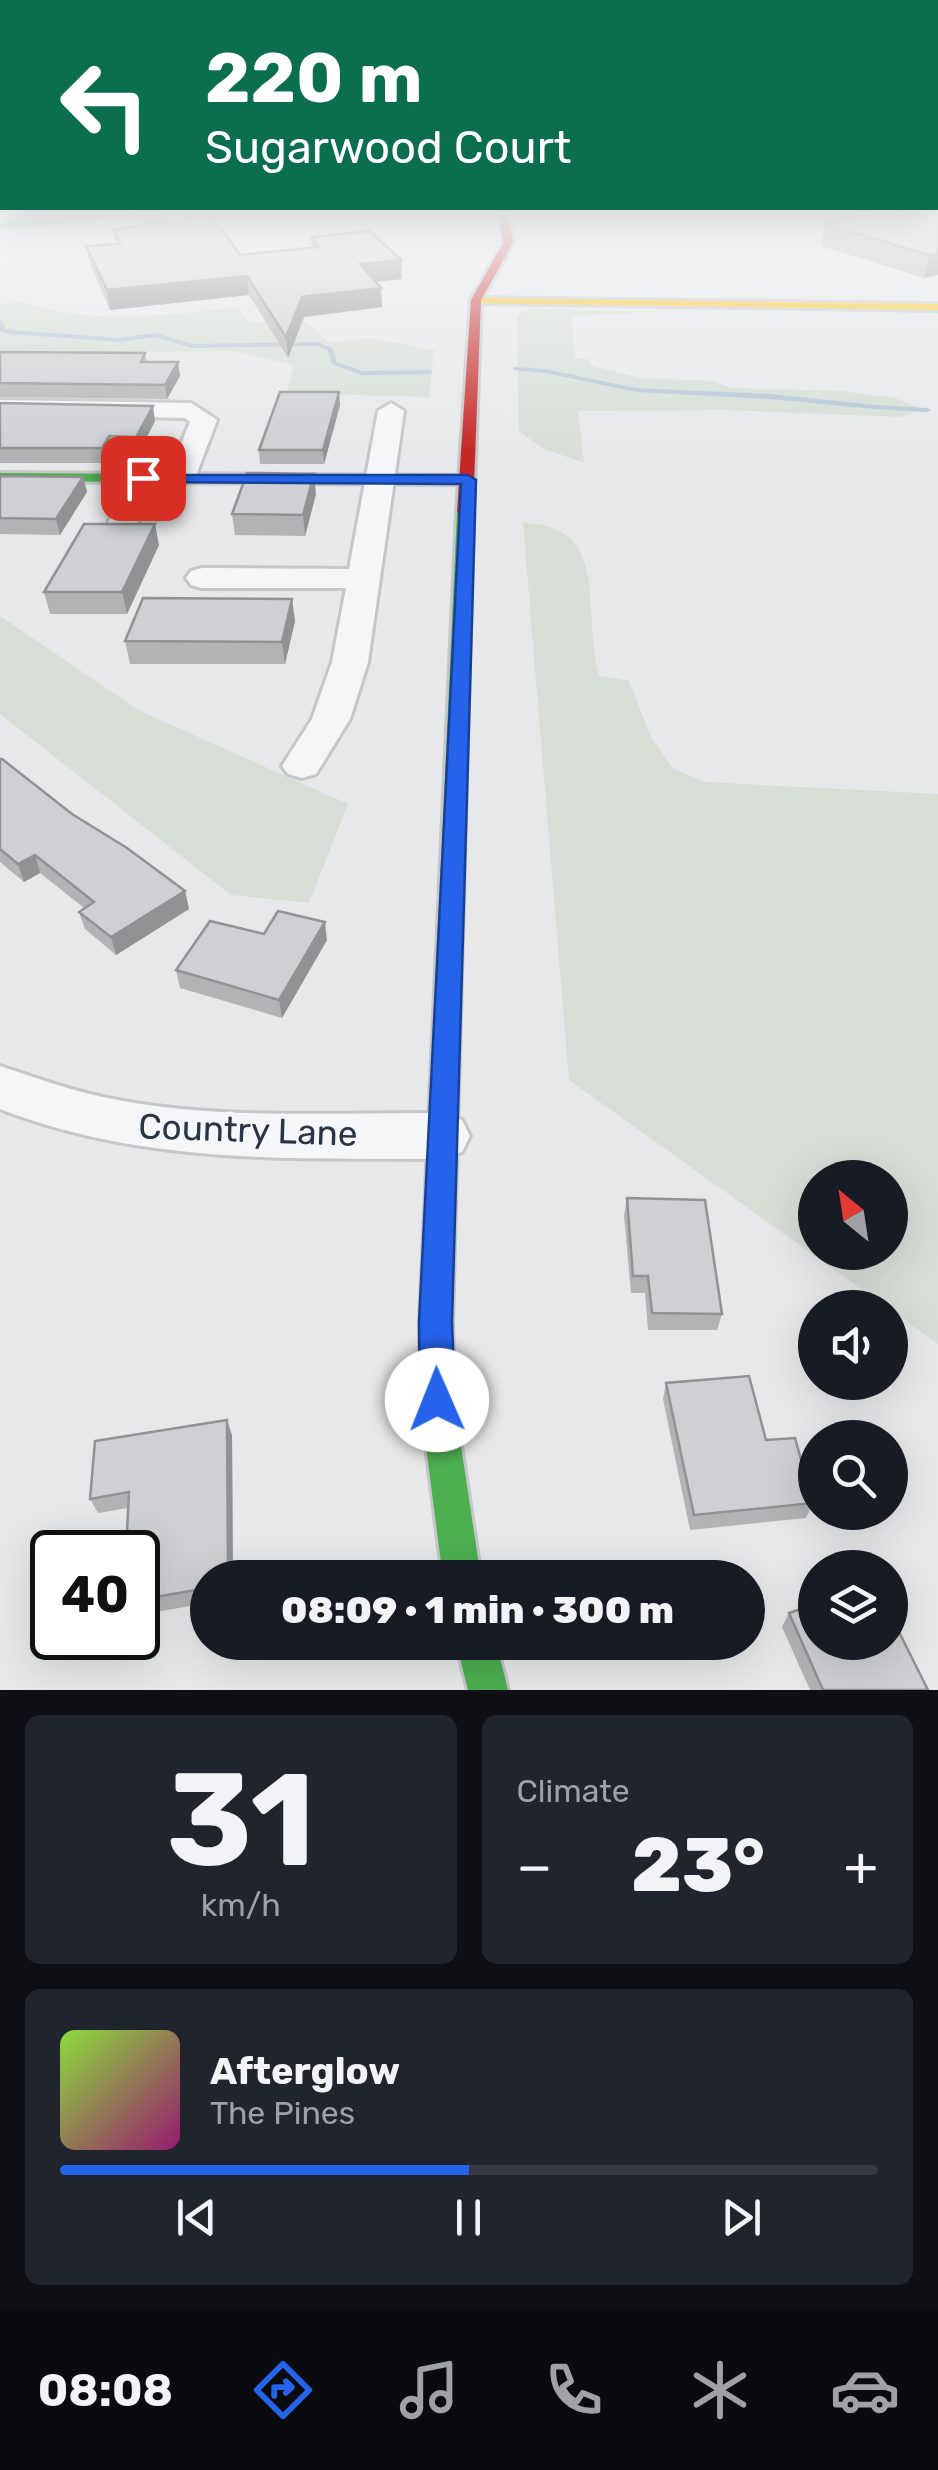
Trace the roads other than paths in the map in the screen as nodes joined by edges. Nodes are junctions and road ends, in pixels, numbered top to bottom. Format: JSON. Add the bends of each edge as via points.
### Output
{"nodes":[{"id":1,"x":481,"y":292,"type":"edge"},
{"id":2,"x":476,"y":300,"type":"junction"},
{"id":3,"x":938,"y":307,"type":"edge"},
{"id":4,"x":0,"y":407,"type":"edge"},
{"id":5,"x":392,"y":411,"type":"dead end"},
{"id":6,"x":0,"y":477,"type":"edge"},
{"id":7,"x":143,"y":478,"type":"junction"},
{"id":8,"x":181,"y":478,"type":"junction"},
{"id":9,"x":380,"y":479,"type":"junction"},
{"id":10,"x":468,"y":480,"type":"junction"},
{"id":11,"x":116,"y":536,"type":"edge"},
{"id":12,"x":202,"y":578,"type":"dead end"},
{"id":13,"x":364,"y":579,"type":"junction"},
{"id":14,"x":302,"y":766,"type":"dead end"},
{"id":15,"x":0,"y":1087,"type":"edge"},
{"id":16,"x":443,"y":1136,"type":"junction"},
{"id":17,"x":459,"y":1560,"type":"edge"},
{"id":18,"x":480,"y":1660,"type":"edge"},
{"id":19,"x":488,"y":1690,"type":"edge"}],
"edges":[{"from":1,"to":2,"type":"street"},
{"from":2,"to":3,"type":"street"},
{"from":2,"to":10,"type":"street"},
{"from":4,"to":8,"type":"street","via":[[191,411],[204,420]]},
{"from":5,"to":9,"type":"street"},
{"from":6,"to":7,"type":"street"},
{"from":7,"to":8,"type":"street"},
{"from":7,"to":11,"type":"street"},
{"from":8,"to":9,"type":"street"},
{"from":9,"to":10,"type":"street"},
{"from":9,"to":13,"type":"street"},
{"from":10,"to":16,"type":"street"},
{"from":12,"to":13,"type":"street"},
{"from":13,"to":14,"type":"street","via":[[342,690]]},
{"from":15,"to":16,"type":"street","name":"Country Lane","via":[[70,1115],[149,1130]]},
{"from":16,"to":17,"type":"street","via":[[437,1400]]},
{"from":18,"to":19,"type":"street"}]}
